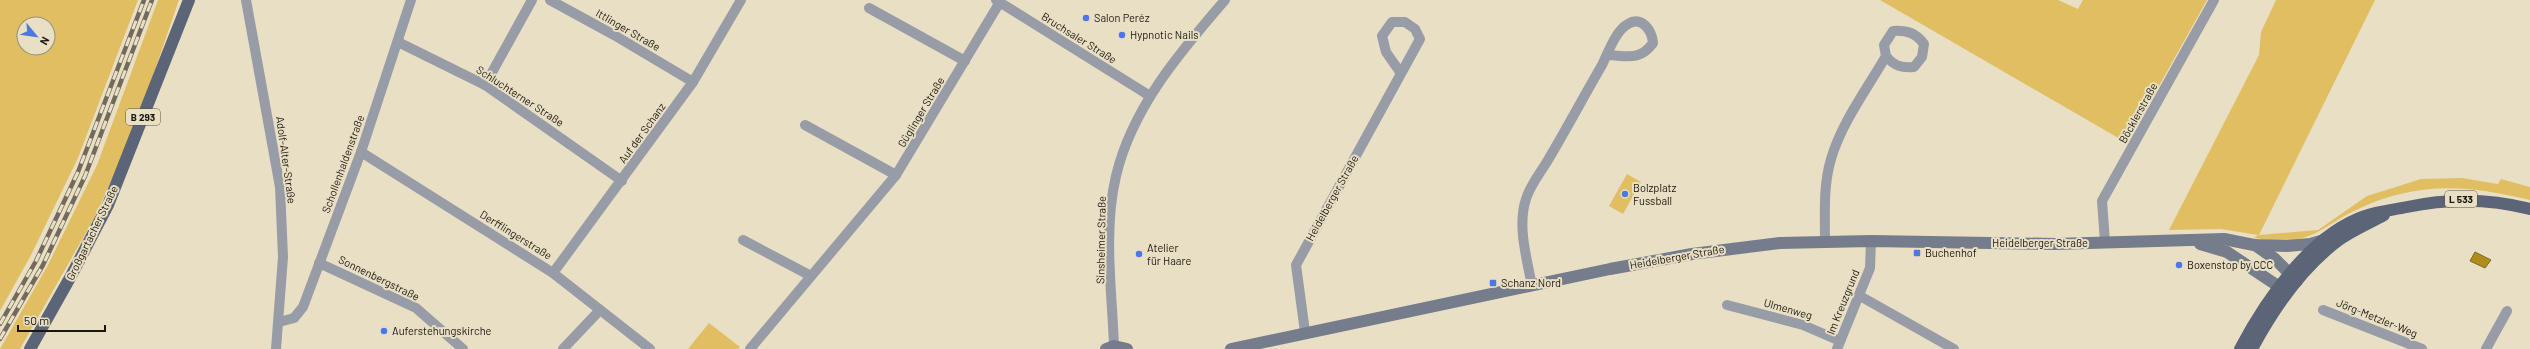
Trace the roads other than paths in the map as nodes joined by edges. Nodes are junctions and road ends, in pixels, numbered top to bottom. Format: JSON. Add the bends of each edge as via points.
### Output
{"nodes":[{"id":1,"x":188,"y":0,"type":"edge"},
{"id":2,"x":246,"y":0,"type":"edge"},
{"id":3,"x":411,"y":0,"type":"edge"},
{"id":4,"x":532,"y":0,"type":"edge"},
{"id":5,"x":550,"y":0,"type":"edge"},
{"id":6,"x":741,"y":0,"type":"edge"},
{"id":7,"x":1225,"y":0,"type":"edge"},
{"id":8,"x":2214,"y":0,"type":"edge"},
{"id":9,"x":998,"y":1,"type":"edge"},
{"id":10,"x":869,"y":8,"type":"dead end"},
{"id":11,"x":398,"y":42,"type":"junction"},
{"id":12,"x":1608,"y":55,"type":"junction"},
{"id":13,"x":1886,"y":56,"type":"dead end"},
{"id":14,"x":965,"y":61,"type":"junction"},
{"id":15,"x":1400,"y":72,"type":"junction"},
{"id":16,"x":693,"y":82,"type":"junction"},
{"id":17,"x":485,"y":85,"type":"junction"},
{"id":18,"x":1150,"y":96,"type":"junction"},
{"id":19,"x":805,"y":125,"type":"dead end"},
{"id":20,"x":361,"y":152,"type":"junction"},
{"id":21,"x":896,"y":175,"type":"junction"},
{"id":22,"x":622,"y":181,"type":"junction"},
{"id":23,"x":2530,"y":209,"type":"edge"},
{"id":24,"x":2392,"y":211,"type":"junction"},
{"id":25,"x":2326,"y":239,"type":"junction"},
{"id":26,"x":743,"y":240,"type":"dead end"},
{"id":27,"x":1871,"y":240,"type":"junction"},
{"id":28,"x":2183,"y":241,"type":"junction"},
{"id":29,"x":1825,"y":242,"type":"junction"},
{"id":30,"x":2105,"y":242,"type":"junction"},
{"id":31,"x":2254,"y":245,"type":"junction"},
{"id":32,"x":319,"y":263,"type":"junction"},
{"id":33,"x":553,"y":273,"type":"junction"},
{"id":34,"x":811,"y":276,"type":"junction"},
{"id":35,"x":2293,"y":278,"type":"junction"},
{"id":36,"x":1532,"y":286,"type":"junction"},
{"id":37,"x":2283,"y":289,"type":"junction"},
{"id":38,"x":1860,"y":296,"type":"junction"},
{"id":39,"x":1727,"y":305,"type":"dead end"},
{"id":40,"x":600,"y":310,"type":"junction"},
{"id":41,"x":2323,"y":310,"type":"dead end"},
{"id":42,"x":2507,"y":311,"type":"dead end"},
{"id":43,"x":279,"y":322,"type":"junction"},
{"id":44,"x":1305,"y":332,"type":"junction"},
{"id":45,"x":1838,"y":345,"type":"edge"},
{"id":46,"x":1110,"y":347,"type":"edge"},
{"id":47,"x":30,"y":349,"type":"edge"},
{"id":48,"x":276,"y":349,"type":"edge"},
{"id":49,"x":463,"y":349,"type":"edge"},
{"id":50,"x":563,"y":349,"type":"edge"},
{"id":51,"x":650,"y":349,"type":"edge"},
{"id":52,"x":750,"y":349,"type":"edge"},
{"id":53,"x":1127,"y":349,"type":"edge"},
{"id":54,"x":1231,"y":349,"type":"edge"},
{"id":55,"x":1954,"y":349,"type":"edge"},
{"id":56,"x":2240,"y":349,"type":"edge"},
{"id":57,"x":2252,"y":349,"type":"edge"},
{"id":58,"x":2422,"y":349,"type":"edge"},
{"id":59,"x":2486,"y":349,"type":"edge"}],
"edges":[{"from":1,"to":47,"type":"main road","name":"Großgartacher Straße","number":"B 293","via":[[108,205]]},
{"from":2,"to":43,"type":"street","name":"Adolf-Alter-Straße","via":[[280,187],[283,257]]},
{"from":3,"to":11,"type":"street","name":"Schollenhaldenstraße"},
{"from":4,"to":17,"type":"street"},
{"from":5,"to":16,"type":"street","name":"Ittlinger Straße","via":[[614,34]]},
{"from":6,"to":16,"type":"street","name":"Auf der Schanz"},
{"from":7,"to":18,"type":"street","name":"Sinsheimer Straße","via":[[1188,43]]},
{"from":8,"to":30,"type":"street","name":"Böcklerstraße","via":[[2102,201]]},
{"from":9,"to":14,"type":"street","name":"Güglinger Straße"},
{"from":9,"to":18,"type":"street","name":"Bruchsaler Straße"},
{"from":10,"to":14,"type":"street"},
{"from":11,"to":17,"type":"street","name":"Schluchterner Straße"},
{"from":11,"to":20,"type":"street","name":"Schollenhaldenstraße"},
{"from":12,"to":12,"type":"street","via":[[1623,27],[1629,23],[1638,22],[1646,25],[1652,34],[1654,43],[1642,54]]},
{"from":12,"to":36,"type":"street","via":[[1526,199],[1522,222]]},
{"from":13,"to":29,"type":"street","via":[[1844,126],[1831,160],[1826,184]]},
{"from":14,"to":21,"type":"street","name":"Güglinger Straße"},
{"from":15,"to":15,"type":"street","name":"Heidelberger Straße","via":[[1420,38],[1415,29],[1405,22],[1392,22],[1382,36],[1386,52]]},
{"from":15,"to":44,"type":"street","name":"Heidelberger Straße","via":[[1296,265]]},
{"from":16,"to":22,"type":"street","name":"Auf der Schanz"},
{"from":17,"to":22,"type":"street","name":"Schluchterner Straße"},
{"from":18,"to":46,"type":"street","name":"Sinsheimer Straße","via":[[1124,152],[1116,176],[1110,260]]},
{"from":19,"to":21,"type":"street"},
{"from":20,"to":32,"type":"street","name":"Schollenhaldenstraße"},
{"from":20,"to":33,"type":"street","name":"Derfflingerstraße"},
{"from":21,"to":34,"type":"street","name":"Güglinger Straße"},
{"from":22,"to":33,"type":"street","name":"Auf der Schanz"},
{"from":23,"to":24,"type":"main road","number":"L 533","via":[[2490,200],[2464,199],[2426,203]]},
{"from":24,"to":25,"type":"main road","number":"L 533","via":[[2365,216]]},
{"from":24,"to":35,"type":"main road","number":"L 533","via":[[2340,240]]},
{"from":25,"to":31,"type":"main road","name":"Heidelberger Straße","via":[[2310,244]]},
{"from":25,"to":35,"type":"main road","number":"L 533","via":[[2305,257]]},
{"from":26,"to":34,"type":"street"},
{"from":27,"to":29,"type":"main road","name":"Heidelberger Straße"},
{"from":27,"to":30,"type":"main road","name":"Heidelberger Straße","via":[[2055,244]]},
{"from":27,"to":38,"type":"street","name":"Im Kreuzgrund","via":[[1870,268]]},
{"from":28,"to":30,"type":"main road","name":"Heidelberger Straße"},
{"from":28,"to":31,"type":"main road","name":"Heidelberger Straße","via":[[2224,240]]},
{"from":28,"to":37,"type":"main road","name":"Heidelberger Straße","via":[[2227,252]]},
{"from":29,"to":36,"type":"main road","name":"Heidelberger Straße","via":[[1780,242],[1692,254]]},
{"from":31,"to":35,"type":"main road","name":"Heidelberger Straße","via":[[2275,259]]},
{"from":32,"to":43,"type":"street","name":"Schollenhaldenstraße","via":[[303,307],[294,318]]},
{"from":32,"to":49,"type":"street","name":"Sonnenbergstraße","via":[[416,308]]},
{"from":33,"to":40,"type":"street","name":"Derfflingerstraße"},
{"from":34,"to":52,"type":"street","name":"Güglinger Straße"},
{"from":35,"to":37,"type":"main road","number":"L 533"},
{"from":36,"to":44,"type":"main road","name":"Heidelberger Straße"},
{"from":37,"to":56,"type":"main road","number":"L 533","via":[[2255,321]]},
{"from":37,"to":57,"type":"main road","number":"L 533"},
{"from":38,"to":45,"type":"street","name":"Im Kreuzgrund"},
{"from":38,"to":55,"type":"street"},
{"from":39,"to":45,"type":"street","name":"Ulmenweg","via":[[1803,325]]},
{"from":40,"to":50,"type":"street"},
{"from":40,"to":51,"type":"street","name":"Derfflingerstraße"},
{"from":41,"to":58,"type":"street","name":"Jörg-Metzler-Weg"},
{"from":42,"to":59,"type":"street"},
{"from":43,"to":48,"type":"street","name":"Adolf-Alter-Straße"},
{"from":44,"to":54,"type":"main road","name":"Heidelberger Straße"},
{"from":46,"to":53,"type":"main road"}]}
